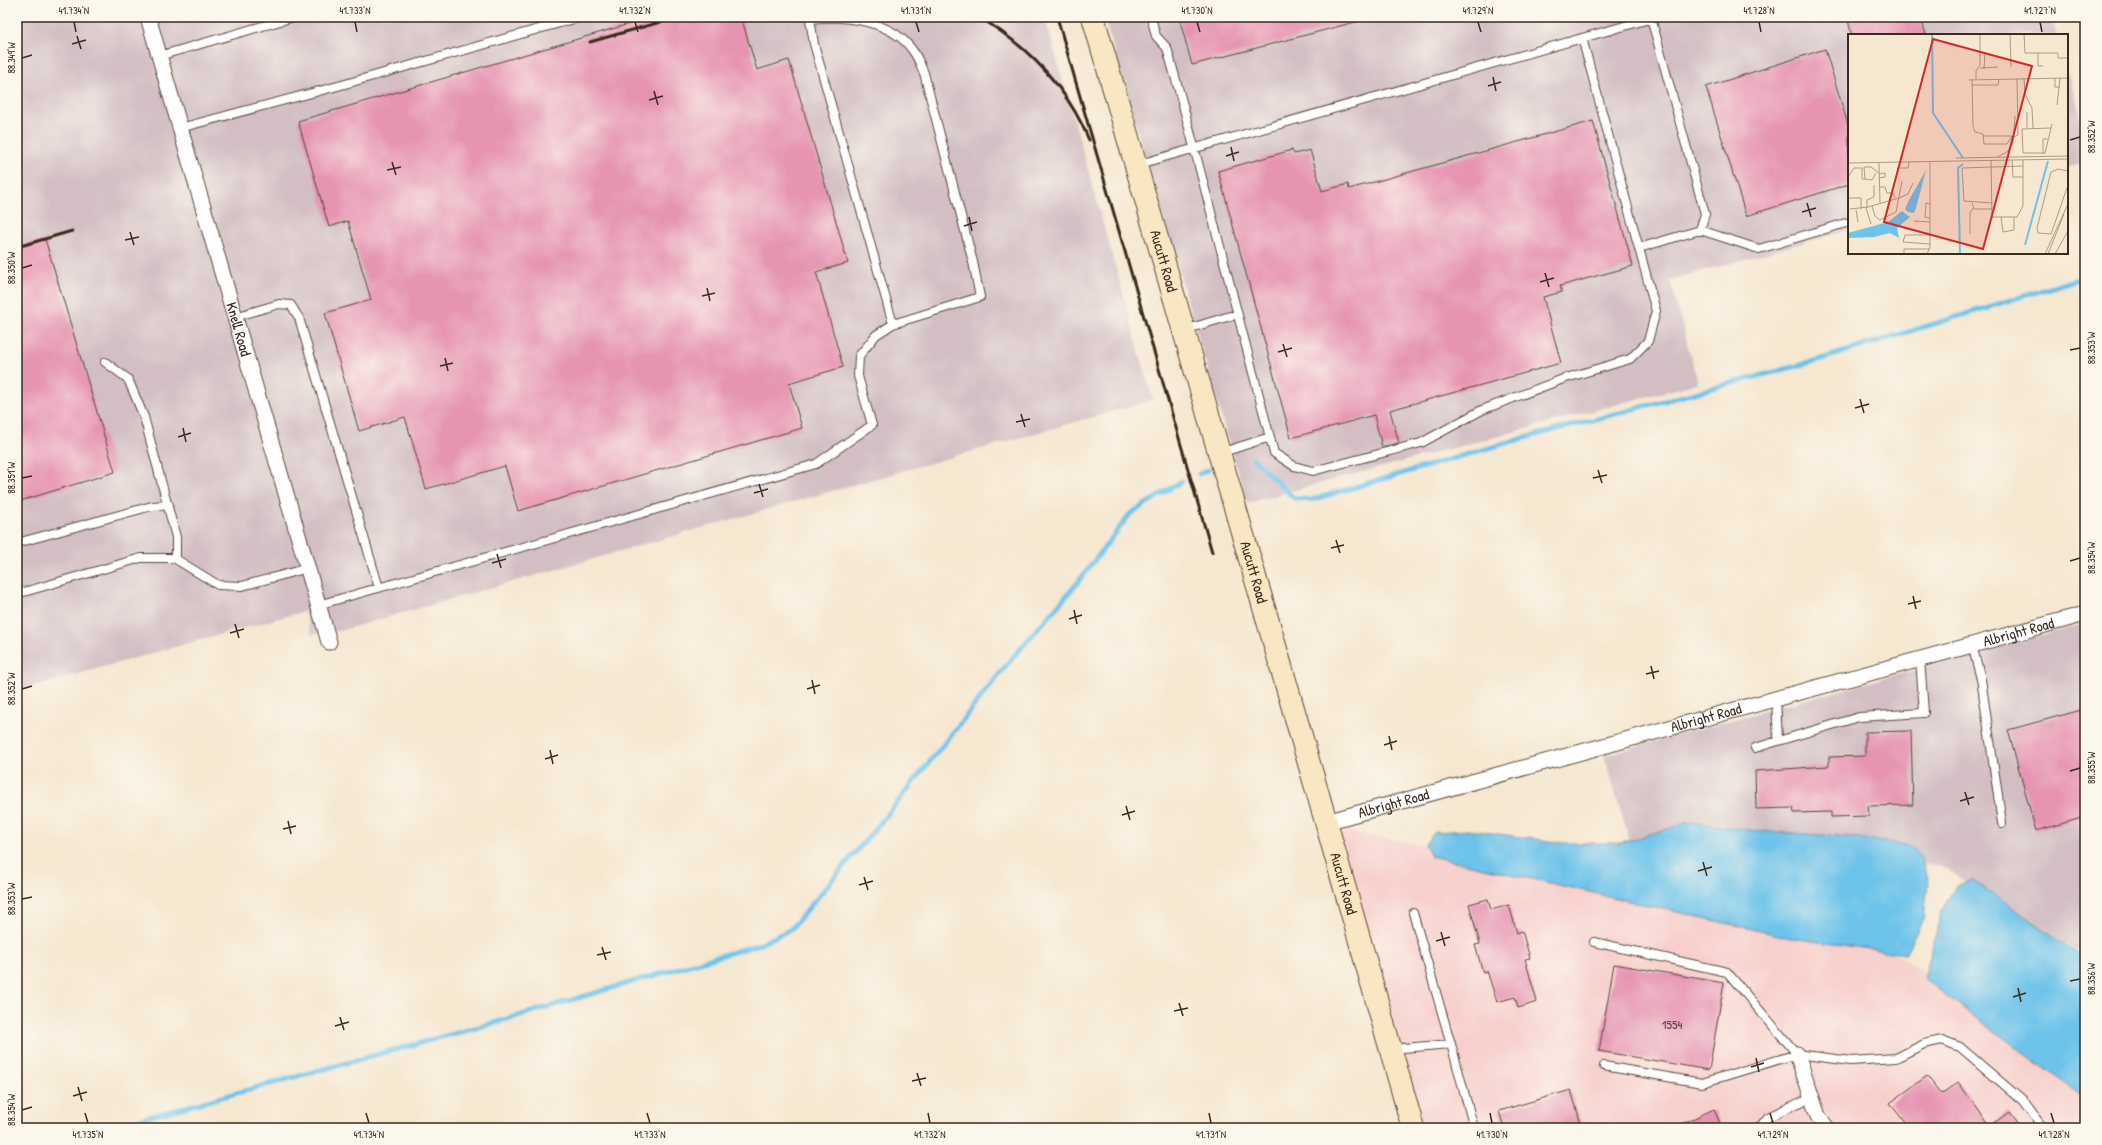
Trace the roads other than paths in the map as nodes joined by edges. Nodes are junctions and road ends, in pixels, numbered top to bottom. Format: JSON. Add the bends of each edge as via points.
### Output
{"nodes":[{"id":1,"x":148,"y":17,"type":"edge"},
{"id":2,"x":294,"y":17,"type":"edge"},
{"id":3,"x":581,"y":17,"type":"edge"},
{"id":4,"x":833,"y":17,"type":"edge"},
{"id":5,"x":1093,"y":17,"type":"edge"},
{"id":6,"x":1151,"y":17,"type":"edge"},
{"id":7,"x":1653,"y":18,"type":"edge"},
{"id":8,"x":1582,"y":38,"type":"junction"},
{"id":9,"x":159,"y":56,"type":"junction"},
{"id":10,"x":180,"y":128,"type":"junction"},
{"id":11,"x":1195,"y":148,"type":"junction"},
{"id":12,"x":1136,"y":165,"type":"junction"},
{"id":13,"x":1848,"y":222,"type":"edge"},
{"id":14,"x":1700,"y":230,"type":"junction"},
{"id":15,"x":1640,"y":248,"type":"junction"},
{"id":16,"x":1237,"y":314,"type":"junction"},
{"id":17,"x":235,"y":317,"type":"junction"},
{"id":18,"x":893,"y":324,"type":"junction"},
{"id":19,"x":1183,"y":330,"type":"junction"},
{"id":20,"x":105,"y":362,"type":"dead end"},
{"id":21,"x":1270,"y":437,"type":"junction"},
{"id":22,"x":1219,"y":454,"type":"junction"},
{"id":23,"x":169,"y":505,"type":"junction"},
{"id":24,"x":17,"y":543,"type":"edge"},
{"id":25,"x":176,"y":559,"type":"junction"},
{"id":26,"x":308,"y":568,"type":"junction"},
{"id":27,"x":379,"y":588,"type":"junction"},
{"id":28,"x":17,"y":594,"type":"edge"},
{"id":29,"x":318,"y":605,"type":"junction"},
{"id":30,"x":2085,"y":614,"type":"edge"},
{"id":31,"x":329,"y":642,"type":"dead end"},
{"id":32,"x":1972,"y":645,"type":"junction"},
{"id":33,"x":1920,"y":659,"type":"junction"},
{"id":34,"x":1776,"y":699,"type":"junction"},
{"id":35,"x":1778,"y":741,"type":"junction"},
{"id":36,"x":1755,"y":748,"type":"dead end"},
{"id":37,"x":1326,"y":822,"type":"junction"},
{"id":38,"x":2002,"y":823,"type":"dead end"},
{"id":39,"x":1414,"y":913,"type":"dead end"},
{"id":40,"x":1594,"y":942,"type":"dead end"},
{"id":41,"x":1451,"y":1044,"type":"junction"},
{"id":42,"x":1390,"y":1049,"type":"junction"},
{"id":43,"x":1797,"y":1054,"type":"junction"},
{"id":44,"x":1604,"y":1066,"type":"dead end"},
{"id":45,"x":1812,"y":1097,"type":"junction"},
{"id":46,"x":1413,"y":1128,"type":"edge"},
{"id":47,"x":1474,"y":1128,"type":"edge"},
{"id":48,"x":1759,"y":1128,"type":"edge"},
{"id":49,"x":1827,"y":1128,"type":"edge"},
{"id":50,"x":2043,"y":1128,"type":"edge"}],
"edges":[{"from":1,"to":9,"type":"street","name":"Knell Road"},
{"from":2,"to":9,"type":"lane"},
{"from":3,"to":10,"type":"lane"},
{"from":4,"to":18,"type":"lane","via":[[810,19],[814,44]]},
{"from":4,"to":18,"type":"lane","via":[[858,20],[882,27],[900,37],[913,51],[924,73],[980,297]]},
{"from":5,"to":12,"type":"street","name":"Aucutt Road"},
{"from":6,"to":11,"type":"lane","via":[[1156,36],[1167,48]]},
{"from":7,"to":8,"type":"lane"},
{"from":7,"to":14,"type":"lane","via":[[1705,214]]},
{"from":8,"to":11,"type":"lane"},
{"from":8,"to":15,"type":"lane"},
{"from":9,"to":10,"type":"street","name":"Knell Road"},
{"from":10,"to":17,"type":"street","name":"Knell Road"},
{"from":11,"to":12,"type":"lane"},
{"from":11,"to":16,"type":"lane"},
{"from":12,"to":19,"type":"street","name":"Aucutt Road"},
{"from":13,"to":14,"type":"lane","via":[[1759,249]]},
{"from":14,"to":15,"type":"lane"},
{"from":15,"to":21,"type":"lane","via":[[1656,311],[1648,341],[1630,359],[1563,379],[1482,410],[1421,443],[1313,471],[1294,466],[1274,453]]},
{"from":16,"to":19,"type":"lane"},
{"from":16,"to":21,"type":"lane"},
{"from":17,"to":26,"type":"street","name":"Knell Road"},
{"from":17,"to":27,"type":"lane","via":[[278,304],[291,305],[299,318]]},
{"from":18,"to":27,"type":"lane","via":[[876,336],[859,356],[858,376],[872,425],[816,464]]},
{"from":19,"to":22,"type":"street","name":"Aucutt Road"},
{"from":20,"to":23,"type":"lane","via":[[128,379],[144,417]]},
{"from":21,"to":22,"type":"lane"},
{"from":22,"to":37,"type":"street","name":"Aucutt Road"},
{"from":23,"to":24,"type":"lane","via":[[152,506]]},
{"from":23,"to":25,"type":"lane","via":[[176,537]]},
{"from":25,"to":26,"type":"lane","via":[[218,585],[242,586]]},
{"from":25,"to":28,"type":"lane","via":[[141,558]]},
{"from":26,"to":29,"type":"street","name":"Knell Road"},
{"from":27,"to":29,"type":"lane"},
{"from":29,"to":31,"type":"street","name":"Knell Road"},
{"from":30,"to":32,"type":"street","name":"Albright Road"},
{"from":32,"to":33,"type":"street","name":"Albright Road"},
{"from":32,"to":38,"type":"lane","via":[[1981,679]]},
{"from":33,"to":34,"type":"street","name":"Albright Road"},
{"from":33,"to":35,"type":"lane","via":[[1924,713],[1859,717]]},
{"from":34,"to":35,"type":"lane"},
{"from":34,"to":37,"type":"street","name":"Albright Road"},
{"from":35,"to":36,"type":"lane"},
{"from":37,"to":42,"type":"street","name":"Aucutt Road"},
{"from":39,"to":41,"type":"lane"},
{"from":40,"to":43,"type":"lane","via":[[1727,972]]},
{"from":41,"to":42,"type":"lane"},
{"from":41,"to":47,"type":"lane"},
{"from":42,"to":46,"type":"street","name":"Aucutt Road"},
{"from":43,"to":44,"type":"lane","via":[[1702,1083]]},
{"from":43,"to":45,"type":"street"},
{"from":43,"to":50,"type":"lane","via":[[1851,1061],[1896,1058],[1924,1044],[1942,1040],[1960,1047],[2023,1101]]},
{"from":45,"to":48,"type":"lane","via":[[1768,1117]]},
{"from":45,"to":49,"type":"street","via":[[1818,1116]]}]}
